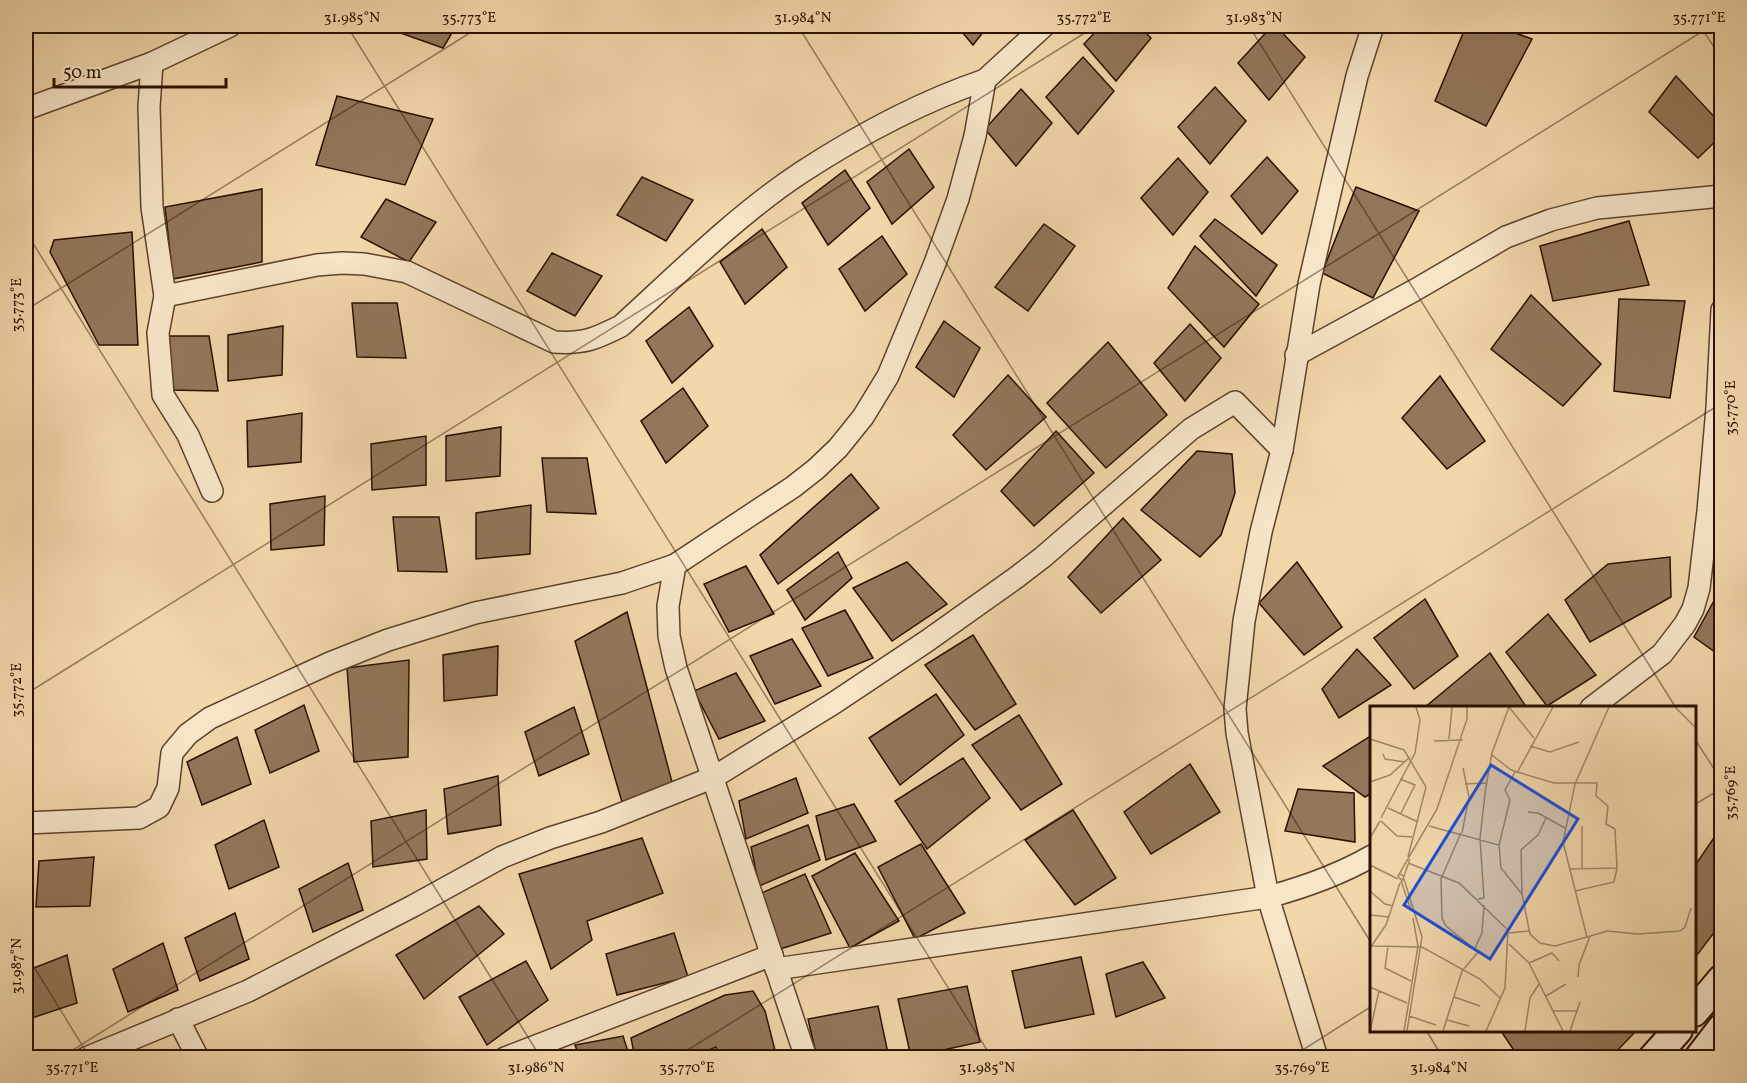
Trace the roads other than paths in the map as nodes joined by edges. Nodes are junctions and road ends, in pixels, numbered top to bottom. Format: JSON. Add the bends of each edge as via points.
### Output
{"nodes":[{"id":1,"x":230,"y":26,"type":"edge"},
{"id":2,"x":1044,"y":26,"type":"edge"},
{"id":3,"x":1373,"y":26,"type":"edge"},
{"id":4,"x":152,"y":63,"type":"junction"},
{"id":5,"x":985,"y":80,"type":"junction"},
{"id":6,"x":26,"y":109,"type":"edge"},
{"id":7,"x":1722,"y":196,"type":"edge"},
{"id":8,"x":165,"y":296,"type":"junction"},
{"id":9,"x":1722,"y":310,"type":"edge"},
{"id":10,"x":1296,"y":356,"type":"junction"},
{"id":11,"x":1282,"y":450,"type":"junction"},
{"id":12,"x":213,"y":491,"type":"dead end"},
{"id":13,"x":675,"y":565,"type":"junction"},
{"id":14,"x":1594,"y":706,"type":"edge"},
{"id":15,"x":714,"y":777,"type":"junction"},
{"id":16,"x":26,"y":823,"type":"edge"},
{"id":17,"x":1370,"y":857,"type":"edge"},
{"id":18,"x":1268,"y":897,"type":"junction"},
{"id":19,"x":774,"y":962,"type":"junction"},
{"id":20,"x":1722,"y":979,"type":"edge"},
{"id":21,"x":1696,"y":1011,"type":"edge"},
{"id":22,"x":178,"y":1019,"type":"junction"},
{"id":23,"x":1722,"y":1028,"type":"edge"},
{"id":24,"x":1676,"y":1032,"type":"edge"},
{"id":25,"x":86,"y":1058,"type":"edge"},
{"id":26,"x":198,"y":1058,"type":"edge"},
{"id":27,"x":505,"y":1058,"type":"edge"},
{"id":28,"x":806,"y":1058,"type":"edge"},
{"id":29,"x":1317,"y":1058,"type":"edge"},
{"id":30,"x":1653,"y":1058,"type":"edge"},
{"id":31,"x":1698,"y":1058,"type":"edge"}],
"edges":[{"from":1,"to":4,"type":"street"},
{"from":2,"to":5,"type":"street"},
{"from":3,"to":10,"type":"street","via":[[1356,76]]},
{"from":4,"to":6,"type":"street"},
{"from":4,"to":8,"type":"street","via":[[152,207]]},
{"from":5,"to":8,"type":"street","via":[[915,107],[801,173],[749,212],[621,326],[596,339],[554,342],[407,272],[364,264],[317,265]]},
{"from":5,"to":13,"type":"street","via":[[958,200],[888,376],[874,401],[838,448],[793,488]]},
{"from":7,"to":10,"type":"street","via":[[1597,208],[1551,220],[1506,237]]},
{"from":8,"to":12,"type":"street","via":[[158,333],[163,396],[188,435]]},
{"from":9,"to":14,"type":"street","via":[[1708,511],[1693,609],[1662,654]]},
{"from":10,"to":11,"type":"street"},
{"from":11,"to":15,"type":"street","via":[[1235,402],[1191,429],[1017,577],[834,703]]},
{"from":11,"to":18,"type":"street","via":[[1244,621],[1235,709]]},
{"from":13,"to":15,"type":"street","via":[[668,606],[669,636],[676,668]]},
{"from":13,"to":16,"type":"street","via":[[622,583],[476,613],[388,640],[219,714],[188,734],[172,753],[168,788],[159,807],[139,818]]},
{"from":15,"to":19,"type":"street"},
{"from":15,"to":22,"type":"street","via":[[502,857],[248,991]]},
{"from":17,"to":18,"type":"street","via":[[1342,873]]},
{"from":18,"to":19,"type":"street"},
{"from":18,"to":29,"type":"street"},
{"from":19,"to":27,"type":"street"},
{"from":19,"to":28,"type":"street"},
{"from":20,"to":21,"type":"main road"},
{"from":22,"to":25,"type":"street"},
{"from":22,"to":26,"type":"street"},
{"from":23,"to":31,"type":"main road"},
{"from":24,"to":30,"type":"main road"}]}
